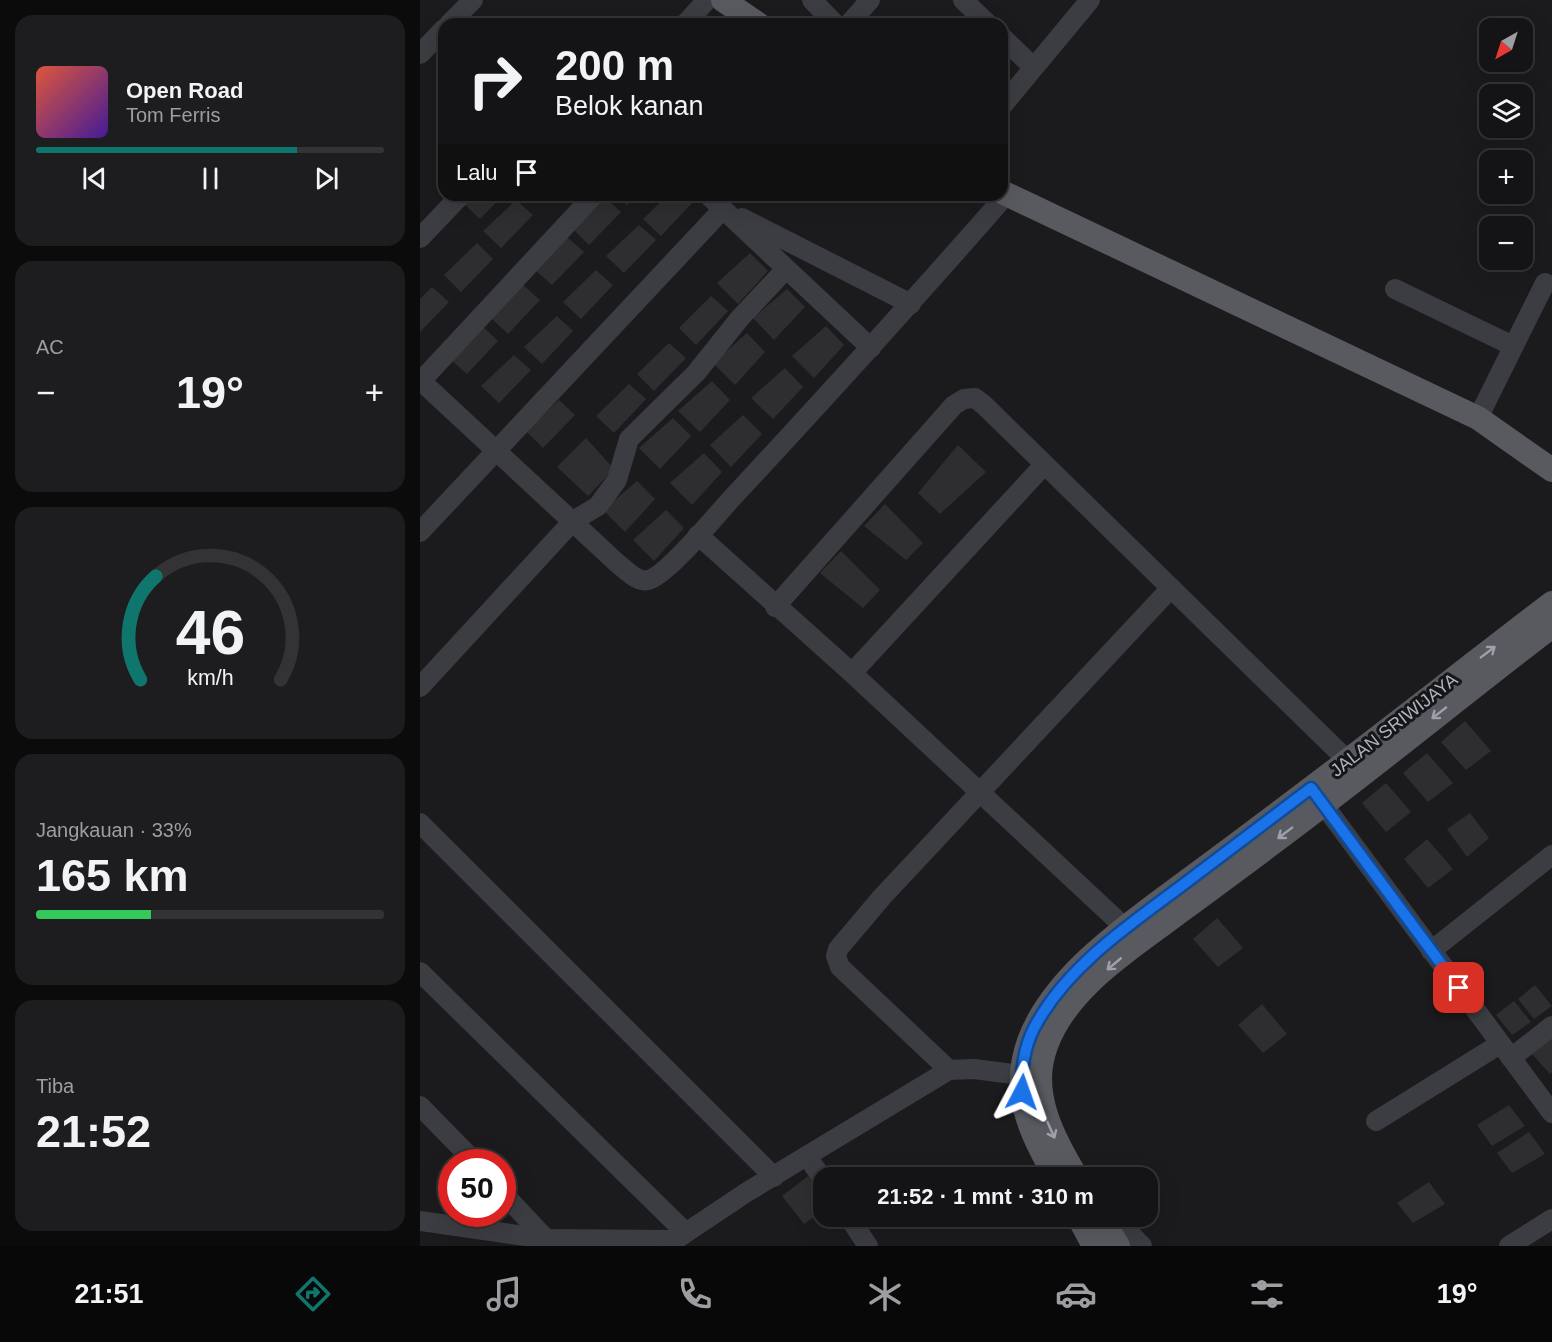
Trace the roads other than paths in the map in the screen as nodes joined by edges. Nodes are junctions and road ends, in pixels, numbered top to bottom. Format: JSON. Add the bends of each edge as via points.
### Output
{"nodes":[{"id":1,"x":473,"y":0,"type":"edge"},
{"id":2,"x":707,"y":0,"type":"edge"},
{"id":3,"x":723,"y":0,"type":"edge"},
{"id":4,"x":812,"y":0,"type":"edge"},
{"id":5,"x":870,"y":0,"type":"edge"},
{"id":6,"x":963,"y":0,"type":"edge"},
{"id":7,"x":1090,"y":0,"type":"edge"},
{"id":8,"x":455,"y":18,"type":"edge"},
{"id":9,"x":690,"y":18,"type":"edge"},
{"id":10,"x":749,"y":18,"type":"edge"},
{"id":11,"x":829,"y":18,"type":"edge"},
{"id":12,"x":854,"y":18,"type":"edge"},
{"id":13,"x":982,"y":18,"type":"edge"},
{"id":14,"x":438,"y":35,"type":"edge"},
{"id":15,"x":1008,"y":44,"type":"edge"},
{"id":16,"x":420,"y":54,"type":"edge"},
{"id":17,"x":1032,"y":66,"type":"junction"},
{"id":18,"x":1008,"y":98,"type":"edge"},
{"id":19,"x":1008,"y":195,"type":"edge"},
{"id":20,"x":454,"y":201,"type":"edge"},
{"id":21,"x":588,"y":201,"type":"edge"},
{"id":22,"x":714,"y":201,"type":"edge"},
{"id":23,"x":997,"y":201,"type":"edge"},
{"id":24,"x":723,"y":209,"type":"junction"},
{"id":25,"x":420,"y":238,"type":"edge"},
{"id":26,"x":786,"y":269,"type":"junction"},
{"id":27,"x":1545,"y":284,"type":"dead end"},
{"id":28,"x":1395,"y":289,"type":"dead end"},
{"id":29,"x":910,"y":304,"type":"junction"},
{"id":30,"x":1513,"y":346,"type":"junction"},
{"id":31,"x":872,"y":348,"type":"junction"},
{"id":32,"x":421,"y":380,"type":"edge"},
{"id":33,"x":1478,"y":418,"type":"junction"},
{"id":34,"x":497,"y":451,"type":"junction"},
{"id":35,"x":1044,"y":465,"type":"junction"},
{"id":36,"x":1552,"y":470,"type":"edge"},
{"id":37,"x":573,"y":521,"type":"junction"},
{"id":38,"x":420,"y":532,"type":"edge"},
{"id":39,"x":698,"y":535,"type":"junction"},
{"id":40,"x":1171,"y":588,"type":"junction"},
{"id":41,"x":1552,"y":603,"type":"edge"},
{"id":42,"x":775,"y":607,"type":"junction"},
{"id":43,"x":1552,"y":626,"type":"edge"},
{"id":44,"x":852,"y":673,"type":"junction"},
{"id":45,"x":1468,"y":679,"type":"junction"},
{"id":46,"x":420,"y":687,"type":"edge"},
{"id":47,"x":1348,"y":761,"type":"junction"},
{"id":48,"x":980,"y":794,"type":"junction"},
{"id":49,"x":1318,"y":796,"type":"junction"},
{"id":50,"x":420,"y":823,"type":"edge"},
{"id":51,"x":1552,"y":855,"type":"edge"},
{"id":52,"x":1132,"y":935,"type":"junction"},
{"id":53,"x":1431,"y":951,"type":"junction"},
{"id":54,"x":420,"y":972,"type":"edge"},
{"id":55,"x":1552,"y":1026,"type":"edge"},
{"id":56,"x":1506,"y":1051,"type":"junction"},
{"id":57,"x":949,"y":1070,"type":"junction"},
{"id":58,"x":1021,"y":1075,"type":"junction"},
{"id":59,"x":420,"y":1106,"type":"edge"},
{"id":60,"x":1552,"y":1113,"type":"edge"},
{"id":61,"x":1376,"y":1121,"type":"dead end"},
{"id":62,"x":462,"y":1149,"type":"edge"},
{"id":63,"x":807,"y":1156,"type":"junction"},
{"id":64,"x":814,"y":1167,"type":"edge"},
{"id":65,"x":1050,"y":1167,"type":"edge"},
{"id":66,"x":1071,"y":1167,"type":"edge"},
{"id":67,"x":774,"y":1177,"type":"junction"},
{"id":68,"x":516,"y":1207,"type":"edge"},
{"id":69,"x":1552,"y":1219,"type":"edge"},
{"id":70,"x":420,"y":1221,"type":"edge"},
{"id":71,"x":855,"y":1227,"type":"edge"},
{"id":72,"x":1083,"y":1227,"type":"edge"},
{"id":73,"x":1107,"y":1227,"type":"edge"},
{"id":74,"x":1124,"y":1227,"type":"edge"},
{"id":75,"x":546,"y":1239,"type":"junction"},
{"id":76,"x":674,"y":1239,"type":"edge"},
{"id":77,"x":1092,"y":1245,"type":"edge"},
{"id":78,"x":868,"y":1246,"type":"edge"},
{"id":79,"x":1118,"y":1246,"type":"edge"},
{"id":80,"x":1142,"y":1246,"type":"edge"},
{"id":81,"x":1509,"y":1246,"type":"edge"}],
"edges":[{"from":1,"to":8,"type":"street"},
{"from":2,"to":9,"type":"street"},
{"from":3,"to":10,"type":"main road"},
{"from":4,"to":11,"type":"street"},
{"from":5,"to":12,"type":"street"},
{"from":6,"to":13,"type":"street"},
{"from":7,"to":17,"type":"street"},
{"from":14,"to":16,"type":"street"},
{"from":15,"to":17,"type":"street"},
{"from":17,"to":18,"type":"street"},
{"from":19,"to":33,"type":"main road"},
{"from":20,"to":25,"type":"street"},
{"from":21,"to":32,"type":"street"},
{"from":22,"to":24,"type":"street"},
{"from":23,"to":29,"type":"street"},
{"from":24,"to":26,"type":"street"},
{"from":24,"to":29,"type":"street"},
{"from":24,"to":34,"type":"street"},
{"from":26,"to":31,"type":"street"},
{"from":26,"to":37,"type":"street","via":[[696,373],[629,439],[617,480],[598,506]]},
{"from":27,"to":30,"type":"street"},
{"from":28,"to":30,"type":"street"},
{"from":29,"to":31,"type":"street"},
{"from":30,"to":33,"type":"street"},
{"from":31,"to":39,"type":"street"},
{"from":32,"to":34,"type":"street"},
{"from":33,"to":36,"type":"main road"},
{"from":34,"to":37,"type":"street"},
{"from":34,"to":38,"type":"street"},
{"from":35,"to":40,"type":"street"},
{"from":35,"to":42,"type":"street","via":[[984,405],[975,398],[964,399],[919,443]]},
{"from":35,"to":44,"type":"street"},
{"from":37,"to":39,"type":"street","via":[[617,563],[647,581],[661,574]]},
{"from":37,"to":46,"type":"street"},
{"from":39,"to":42,"type":"street"},
{"from":40,"to":47,"type":"street"},
{"from":40,"to":48,"type":"street"},
{"from":45,"to":41,"type":"main road","name":"JALAN SRIWIJAYA","one_way":true},
{"from":42,"to":44,"type":"street"},
{"from":43,"to":45,"type":"main road","name":"JALAN SRIWIJAYA"},
{"from":44,"to":48,"type":"street"},
{"from":45,"to":47,"type":"main road","name":"JALAN SRIWIJAYA"},
{"from":45,"to":49,"type":"main road","name":"JALAN SRIWIJAYA","one_way":true},
{"from":47,"to":49,"type":"main road","name":"JALAN SRIWIJAYA"},
{"from":48,"to":52,"type":"street"},
{"from":48,"to":57,"type":"street","via":[[882,897],[847,937],[836,956],[840,967]]},
{"from":49,"to":52,"type":"main road","name":"JALAN SRIWIJAYA"},
{"from":49,"to":53,"type":"street"},
{"from":50,"to":67,"type":"street"},
{"from":51,"to":53,"type":"street"},
{"from":52,"to":58,"type":"main road","name":"JALAN SRIWIJAYA","via":[[1071,978],[1053,999],[1028,1042]]},
{"from":52,"to":66,"type":"main road","name":"JALAN SRIWIJAYA","one_way":true,"via":[[1064,1011],[1045,1047],[1041,1068],[1043,1106]]},
{"from":53,"to":56,"type":"street"},
{"from":54,"to":76,"type":"street"},
{"from":55,"to":56,"type":"street"},
{"from":56,"to":60,"type":"street"},
{"from":56,"to":61,"type":"street"},
{"from":57,"to":58,"type":"street"},
{"from":57,"to":63,"type":"street"},
{"from":58,"to":65,"type":"main road","name":"JALAN SRIWIJAYA","via":[[1023,1109]]},
{"from":59,"to":62,"type":"street"},
{"from":63,"to":64,"type":"street"},
{"from":63,"to":67,"type":"street"},
{"from":67,"to":76,"type":"street"},
{"from":68,"to":75,"type":"street"},
{"from":69,"to":81,"type":"street"},
{"from":70,"to":75,"type":"street"},
{"from":71,"to":78,"type":"street"},
{"from":72,"to":77,"type":"main road"},
{"from":73,"to":79,"type":"main road"},
{"from":74,"to":80,"type":"street"},
{"from":75,"to":76,"type":"street"}]}
